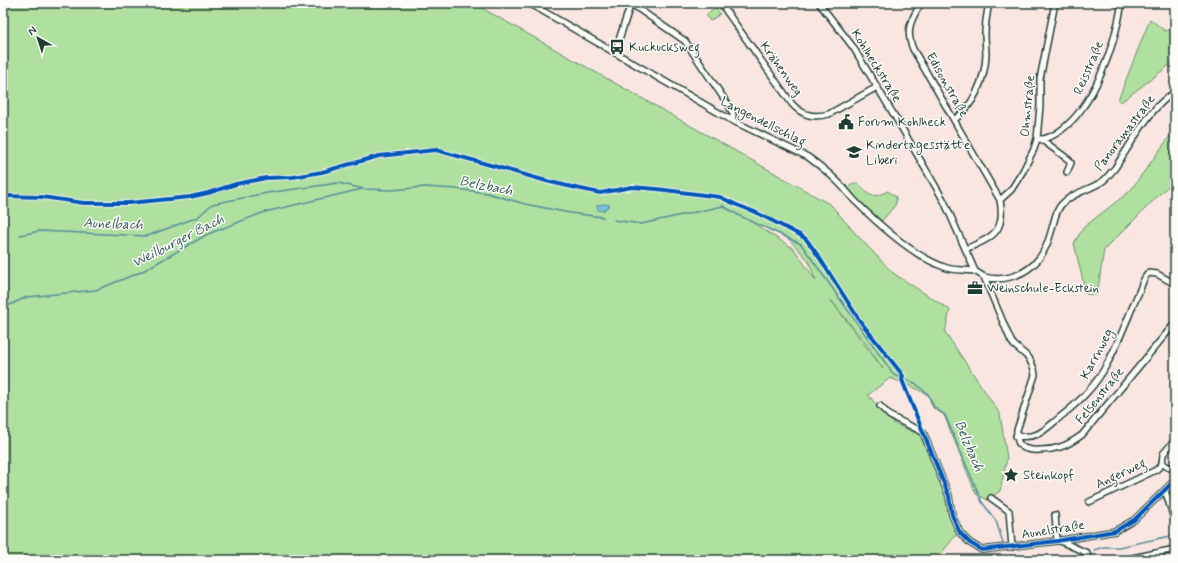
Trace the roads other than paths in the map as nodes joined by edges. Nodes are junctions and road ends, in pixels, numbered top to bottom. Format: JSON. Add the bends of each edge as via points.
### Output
{"nodes":[{"id":1,"x":529,"y":3,"type":"edge"},
{"id":2,"x":631,"y":3,"type":"edge"},
{"id":3,"x":819,"y":3,"type":"edge"},
{"id":4,"x":921,"y":3,"type":"edge"},
{"id":5,"x":989,"y":3,"type":"edge"},
{"id":6,"x":1055,"y":3,"type":"edge"},
{"id":7,"x":1122,"y":3,"type":"edge"},
{"id":8,"x":724,"y":8,"type":"dead end"},
{"id":9,"x":615,"y":52,"type":"junction"},
{"id":10,"x":877,"y":87,"type":"junction"},
{"id":11,"x":1175,"y":93,"type":"edge"},
{"id":12,"x":954,"y":120,"type":"junction"},
{"id":13,"x":733,"y":121,"type":"junction"},
{"id":14,"x":1039,"y":139,"type":"junction"},
{"id":15,"x":1067,"y":172,"type":"dead end"},
{"id":16,"x":1000,"y":200,"type":"junction"},
{"id":17,"x":966,"y":249,"type":"junction"},
{"id":18,"x":975,"y":271,"type":"junction"},
{"id":19,"x":984,"y":277,"type":"junction"},
{"id":20,"x":1175,"y":284,"type":"edge"},
{"id":21,"x":1175,"y":323,"type":"edge"},
{"id":22,"x":880,"y":406,"type":"dead end"},
{"id":23,"x":1016,"y":436,"type":"junction"},
{"id":24,"x":1175,"y":440,"type":"edge"},
{"id":25,"x":1162,"y":464,"type":"junction"},
{"id":26,"x":1175,"y":470,"type":"edge"},
{"id":27,"x":1175,"y":480,"type":"edge"},
{"id":28,"x":1165,"y":490,"type":"junction"},
{"id":29,"x":991,"y":498,"type":"dead end"},
{"id":30,"x":1088,"y":502,"type":"dead end"},
{"id":31,"x":1055,"y":515,"type":"dead end"},
{"id":32,"x":1175,"y":522,"type":"edge"},
{"id":33,"x":1058,"y":541,"type":"junction"},
{"id":34,"x":1012,"y":547,"type":"junction"},
{"id":35,"x":1175,"y":549,"type":"edge"},
{"id":36,"x":1160,"y":552,"type":"junction"},
{"id":37,"x":1089,"y":560,"type":"edge"},
{"id":38,"x":1123,"y":560,"type":"edge"},
{"id":39,"x":1162,"y":560,"type":"edge"}],
"edges":[{"from":1,"to":9,"type":"street","name":"Langendellschlag"},
{"from":2,"to":9,"type":"street"},
{"from":2,"to":13,"type":"street","via":[[685,42],[729,106]]},
{"from":3,"to":10,"type":"street","name":"Kohlheckstraße","via":[[853,48]]},
{"from":4,"to":12,"type":"street","name":"Edisonstraße","via":[[911,20],[910,42]]},
{"from":5,"to":12,"type":"street","via":[[982,79],[970,102]]},
{"from":6,"to":14,"type":"street","name":"Ohmstraße","via":[[1040,79]]},
{"from":7,"to":14,"type":"street","name":"Reisstraße","via":[[1117,27],[1098,82],[1085,106],[1065,128],[1050,137]]},
{"from":8,"to":10,"type":"street","name":"Krähenweg","via":[[792,104],[802,113],[813,116],[829,114]]},
{"from":9,"to":13,"type":"street","name":"Langendellschlag"},
{"from":10,"to":17,"type":"street","name":"Kohlheckstraße","via":[[944,201]]},
{"from":11,"to":19,"type":"street","name":"Panoramastraße","via":[[1157,106],[1110,174],[1061,205],[1046,249],[1033,266],[1015,276]]},
{"from":12,"to":16,"type":"street","name":"Edisonstraße"},
{"from":13,"to":18,"type":"street","name":"Langendellschlag","via":[[818,164],[879,224],[926,259],[959,271]]},
{"from":14,"to":15,"type":"street","via":[[1069,160],[1071,163]]},
{"from":14,"to":16,"type":"street","name":"Ohmstraße","via":[[1023,171]]},
{"from":16,"to":17,"type":"street","name":"Edisonstraße","via":[[1002,218],[994,234]]},
{"from":17,"to":18,"type":"street","name":"Kohlheckstraße"},
{"from":18,"to":19,"type":"street"},
{"from":19,"to":23,"type":"street","via":[[1011,341],[1029,358],[1034,369],[1034,379]]},
{"from":20,"to":23,"type":"street","name":"Karrnweg","via":[[1157,274],[1149,273],[1145,276],[1107,364],[1091,389],[1075,406],[1039,434],[1027,438]]},
{"from":21,"to":23,"type":"street","name":"Felsenstraße","via":[[1082,435],[1060,448],[1033,450],[1022,448]]},
{"from":22,"to":34,"type":"street","name":"Aunelstraße","via":[[890,416],[924,432],[949,496],[952,515],[960,533],[970,544],[982,550]]},
{"from":24,"to":25,"type":"street","via":[[1163,454]]},
{"from":25,"to":26,"type":"street"},
{"from":25,"to":30,"type":"street","name":"Angerweg","via":[[1156,470]]},
{"from":27,"to":28,"type":"street","name":"Aunelstraße"},
{"from":28,"to":32,"type":"street"},
{"from":28,"to":33,"type":"street","name":"Aunelstraße","via":[[1134,520],[1115,531]]},
{"from":29,"to":34,"type":"street","via":[[1009,511]]},
{"from":31,"to":33,"type":"street"},
{"from":33,"to":34,"type":"street","name":"Aunelstraße"},
{"from":33,"to":37,"type":"street","via":[[1087,554]]},
{"from":35,"to":36,"type":"street"},
{"from":36,"to":38,"type":"street"},
{"from":36,"to":39,"type":"street"}]}
